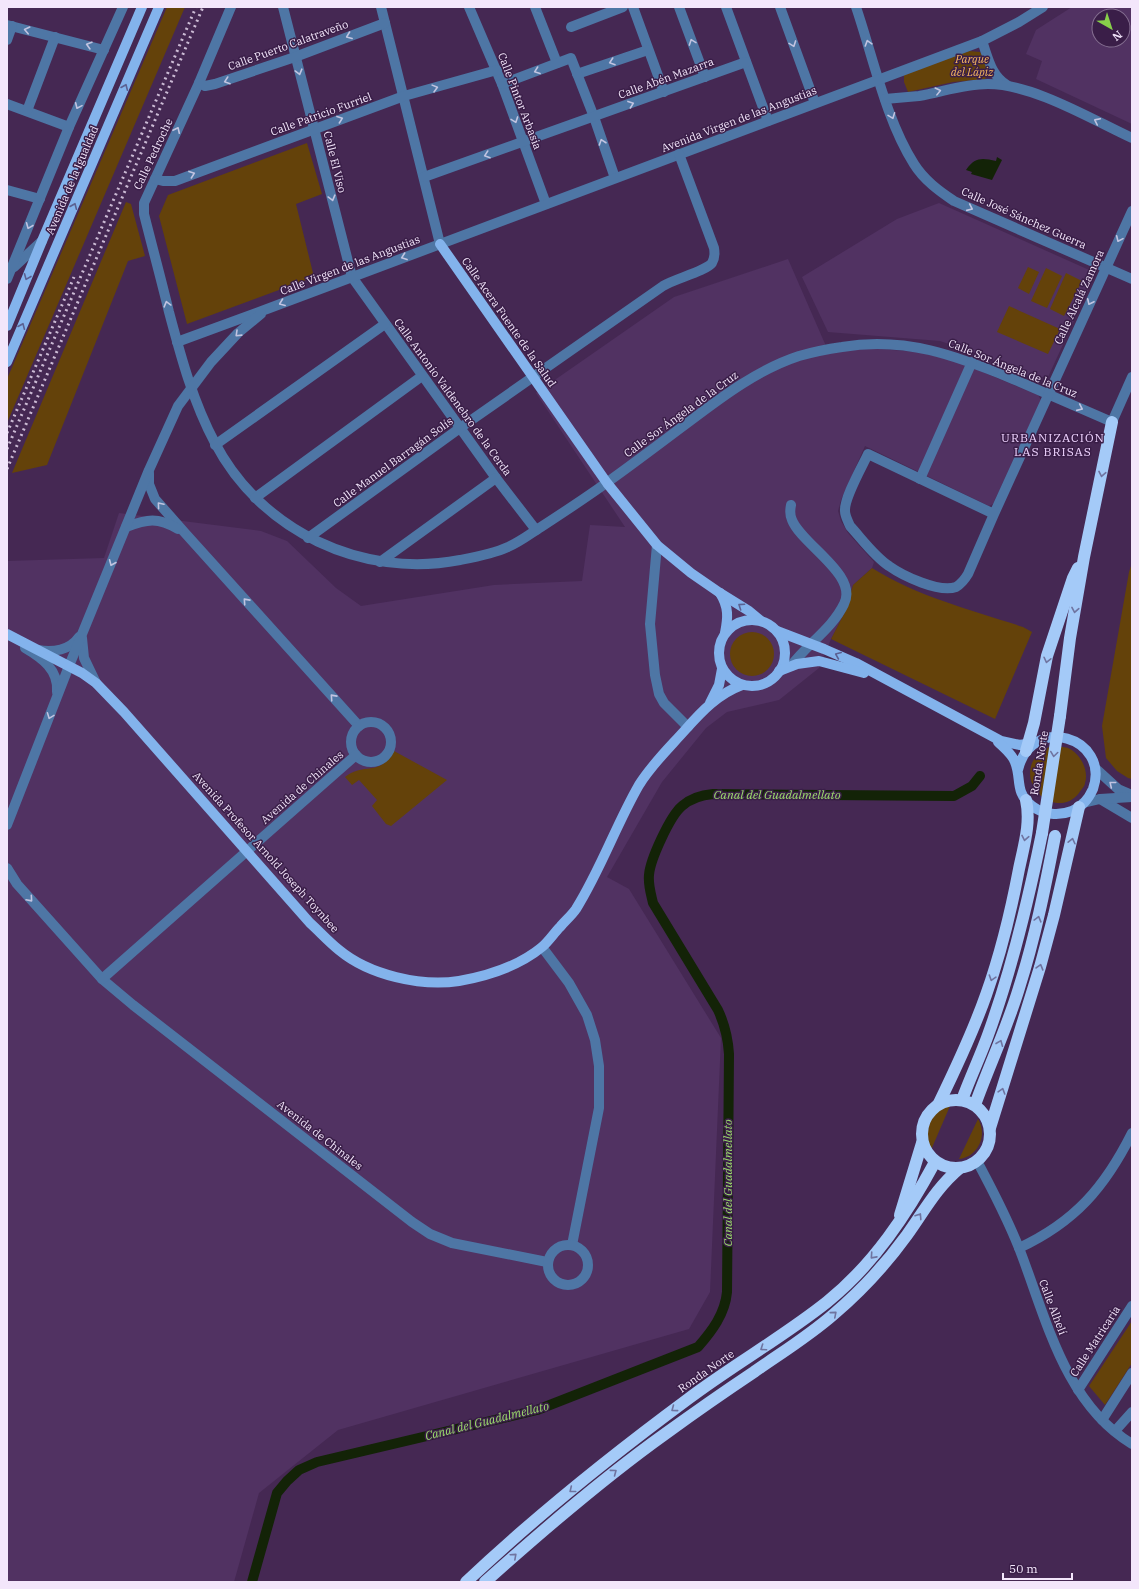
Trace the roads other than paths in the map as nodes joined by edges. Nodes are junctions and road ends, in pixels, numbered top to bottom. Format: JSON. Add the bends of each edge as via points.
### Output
{"nodes":[{"id":1,"x":123,"y":7,"type":"edge"},
{"id":2,"x":142,"y":7,"type":"edge"},
{"id":3,"x":159,"y":7,"type":"edge"},
{"id":4,"x":232,"y":7,"type":"edge"},
{"id":5,"x":283,"y":7,"type":"edge"},
{"id":6,"x":381,"y":7,"type":"edge"},
{"id":7,"x":469,"y":7,"type":"edge"},
{"id":8,"x":535,"y":7,"type":"edge"},
{"id":9,"x":624,"y":7,"type":"edge"},
{"id":10,"x":633,"y":7,"type":"edge"},
{"id":11,"x":679,"y":7,"type":"edge"},
{"id":12,"x":726,"y":7,"type":"edge"},
{"id":13,"x":780,"y":7,"type":"edge"},
{"id":14,"x":858,"y":7,"type":"edge"},
{"id":15,"x":1043,"y":7,"type":"edge"},
{"id":16,"x":601,"y":11,"type":"edge"},
{"id":17,"x":385,"y":23,"type":"junction"},
{"id":18,"x":10,"y":26,"type":"edge"},
{"id":19,"x":572,"y":27,"type":"dead end"},
{"id":20,"x":55,"y":37,"type":"junction"},
{"id":21,"x":7,"y":40,"type":"edge"},
{"id":22,"x":982,"y":41,"type":"junction"},
{"id":23,"x":104,"y":50,"type":"junction"},
{"id":24,"x":648,"y":50,"type":"junction"},
{"id":25,"x":295,"y":57,"type":"junction"},
{"id":26,"x":746,"y":62,"type":"junction"},
{"id":27,"x":557,"y":63,"type":"junction"},
{"id":28,"x":497,"y":70,"type":"junction"},
{"id":29,"x":577,"y":74,"type":"junction"},
{"id":30,"x":705,"y":77,"type":"junction"},
{"id":31,"x":879,"y":79,"type":"junction"},
{"id":32,"x":199,"y":83,"type":"junction"},
{"id":33,"x":502,"y":84,"type":"junction"},
{"id":34,"x":1009,"y":86,"type":"junction"},
{"id":35,"x":664,"y":92,"type":"junction"},
{"id":36,"x":404,"y":96,"type":"junction"},
{"id":37,"x":885,"y":99,"type":"junction"},
{"id":38,"x":815,"y":103,"type":"junction"},
{"id":39,"x":7,"y":104,"type":"edge"},
{"id":40,"x":27,"y":111,"type":"junction"},
{"id":41,"x":594,"y":117,"type":"junction"},
{"id":42,"x":768,"y":121,"type":"junction"},
{"id":43,"x":69,"y":127,"type":"junction"},
{"id":44,"x":314,"y":129,"type":"junction"},
{"id":45,"x":1132,"y":138,"type":"edge"},
{"id":46,"x":524,"y":142,"type":"junction"},
{"id":47,"x":679,"y":154,"type":"junction"},
{"id":48,"x":424,"y":177,"type":"junction"},
{"id":49,"x":615,"y":178,"type":"junction"},
{"id":50,"x":155,"y":179,"type":"junction"},
{"id":51,"x":7,"y":190,"type":"edge"},
{"id":52,"x":40,"y":199,"type":"junction"},
{"id":53,"x":546,"y":204,"type":"junction"},
{"id":54,"x":1132,"y":211,"type":"edge"},
{"id":55,"x":42,"y":241,"type":"junction"},
{"id":56,"x":440,"y":244,"type":"junction"},
{"id":57,"x":1106,"y":267,"type":"junction"},
{"id":58,"x":8,"y":272,"type":"edge"},
{"id":59,"x":352,"y":277,"type":"junction"},
{"id":60,"x":1132,"y":279,"type":"edge"},
{"id":61,"x":267,"y":309,"type":"junction"},
{"id":62,"x":385,"y":324,"type":"junction"},
{"id":63,"x":7,"y":326,"type":"edge"},
{"id":64,"x":177,"y":342,"type":"junction"},
{"id":65,"x":7,"y":362,"type":"edge"},
{"id":66,"x":972,"y":362,"type":"junction"},
{"id":67,"x":422,"y":376,"type":"junction"},
{"id":68,"x":1132,"y":377,"type":"edge"},
{"id":69,"x":533,"y":378,"type":"junction"},
{"id":70,"x":191,"y":388,"type":"junction"},
{"id":71,"x":1048,"y":394,"type":"junction"},
{"id":72,"x":1112,"y":422,"type":"junction"},
{"id":73,"x":460,"y":428,"type":"junction"},
{"id":74,"x":215,"y":445,"type":"junction"},
{"id":75,"x":149,"y":470,"type":"junction"},
{"id":76,"x":496,"y":478,"type":"junction"},
{"id":77,"x":920,"y":479,"type":"junction"},
{"id":78,"x":607,"y":483,"type":"junction"},
{"id":79,"x":255,"y":498,"type":"junction"},
{"id":80,"x":790,"y":505,"type":"dead end"},
{"id":81,"x":994,"y":514,"type":"junction"},
{"id":82,"x":126,"y":527,"type":"junction"},
{"id":83,"x":536,"y":530,"type":"junction"},
{"id":84,"x":185,"y":533,"type":"junction"},
{"id":85,"x":308,"y":538,"type":"junction"},
{"id":86,"x":657,"y":546,"type":"junction"},
{"id":87,"x":1084,"y":557,"type":"junction"},
{"id":88,"x":380,"y":562,"type":"junction"},
{"id":89,"x":720,"y":593,"type":"junction"},
{"id":90,"x":761,"y":621,"type":"junction"},
{"id":91,"x":83,"y":632,"type":"junction"},
{"id":92,"x":777,"y":632,"type":"junction"},
{"id":93,"x":725,"y":633,"type":"junction"},
{"id":94,"x":7,"y":634,"type":"edge"},
{"id":95,"x":7,"y":642,"type":"edge"},
{"id":96,"x":810,"y":645,"type":"junction"},
{"id":97,"x":23,"y":647,"type":"junction"},
{"id":98,"x":38,"y":650,"type":"junction"},
{"id":99,"x":49,"y":656,"type":"junction"},
{"id":100,"x":69,"y":666,"type":"junction"},
{"id":101,"x":791,"y":666,"type":"junction"},
{"id":102,"x":722,"y":669,"type":"junction"},
{"id":103,"x":779,"y":671,"type":"junction"},
{"id":104,"x":885,"y":680,"type":"junction"},
{"id":105,"x":96,"y":683,"type":"junction"},
{"id":106,"x":742,"y":685,"type":"junction"},
{"id":107,"x":56,"y":701,"type":"junction"},
{"id":108,"x":708,"y":706,"type":"junction"},
{"id":109,"x":359,"y":726,"type":"junction"},
{"id":110,"x":688,"y":727,"type":"junction"},
{"id":111,"x":993,"y":738,"type":"junction"},
{"id":112,"x":1030,"y":745,"type":"junction"},
{"id":113,"x":356,"y":755,"type":"junction"},
{"id":114,"x":1095,"y":768,"type":"junction"},
{"id":115,"x":1018,"y":770,"type":"junction"},
{"id":116,"x":1132,"y":796,"type":"edge"},
{"id":117,"x":1100,"y":799,"type":"junction"},
{"id":118,"x":1026,"y":800,"type":"junction"},
{"id":119,"x":1081,"y":805,"type":"junction"},
{"id":120,"x":1132,"y":818,"type":"edge"},
{"id":121,"x":7,"y":825,"type":"edge"},
{"id":122,"x":1055,"y":836,"type":"dead end"},
{"id":123,"x":248,"y":850,"type":"junction"},
{"id":124,"x":7,"y":868,"type":"edge"},
{"id":125,"x":542,"y":947,"type":"junction"},
{"id":126,"x":102,"y":979,"type":"junction"},
{"id":127,"x":962,"y":1100,"type":"junction"},
{"id":128,"x":940,"y":1103,"type":"junction"},
{"id":129,"x":975,"y":1105,"type":"junction"},
{"id":130,"x":990,"y":1128,"type":"junction"},
{"id":131,"x":1132,"y":1133,"type":"edge"},
{"id":132,"x":922,"y":1143,"type":"junction"},
{"id":133,"x":977,"y":1161,"type":"junction"},
{"id":134,"x":935,"y":1162,"type":"junction"},
{"id":135,"x":960,"y":1168,"type":"junction"},
{"id":136,"x":898,"y":1226,"type":"junction"},
{"id":137,"x":572,"y":1245,"type":"junction"},
{"id":138,"x":1019,"y":1248,"type":"junction"},
{"id":139,"x":548,"y":1262,"type":"junction"},
{"id":140,"x":1132,"y":1306,"type":"edge"},
{"id":141,"x":1132,"y":1373,"type":"edge"},
{"id":142,"x":1078,"y":1390,"type":"junction"},
{"id":143,"x":1132,"y":1412,"type":"edge"},
{"id":144,"x":1102,"y":1420,"type":"junction"},
{"id":145,"x":1115,"y":1431,"type":"junction"},
{"id":146,"x":1132,"y":1444,"type":"edge"},
{"id":147,"x":466,"y":1582,"type":"edge"},
{"id":148,"x":485,"y":1582,"type":"edge"}],
"edges":[{"from":1,"to":23,"type":"street","name":"Avenida de la Igualdad"},
{"from":2,"to":55,"type":"main road","name":"Avenida de la Igualdad"},
{"from":65,"to":3,"type":"main road","name":"Avenida de la Igualdad","one_way":true},
{"from":4,"to":32,"type":"street","name":"Calle Pedroche"},
{"from":5,"to":25,"type":"street","name":"Calle El Viso"},
{"from":6,"to":17,"type":"street","name":"Calle Acera Fuente de la Salud"},
{"from":7,"to":28,"type":"street","name":"Calle Pintor Arbasia"},
{"from":8,"to":27,"type":"street"},
{"from":9,"to":16,"type":"street","via":[[603,16]]},
{"from":10,"to":24,"type":"street"},
{"from":30,"to":11,"type":"street","one_way":true},
{"from":12,"to":26,"type":"street"},
{"from":13,"to":38,"type":"street","one_way":true},
{"from":31,"to":14,"type":"street","name":"Calle José Sánchez Guerra","one_way":true},
{"from":15,"to":22,"type":"street","name":"Avenida Virgen de las Angustias"},
{"from":16,"to":19,"type":"street"},
{"from":17,"to":25,"type":"street","name":"Calle Puerto Calatraveño","one_way":true},
{"from":17,"to":36,"type":"street","name":"Calle Acera Fuente de la Salud"},
{"from":20,"to":18,"type":"street","one_way":true},
{"from":18,"to":21,"type":"street"},
{"from":23,"to":20,"type":"street","one_way":true},
{"from":20,"to":40,"type":"street"},
{"from":22,"to":31,"type":"street","name":"Avenida Virgen de las Angustias"},
{"from":22,"to":34,"type":"street","via":[[994,72]]},
{"from":23,"to":43,"type":"street","name":"Avenida de la Igualdad","one_way":true},
{"from":24,"to":29,"type":"street","one_way":true},
{"from":24,"to":35,"type":"street"},
{"from":25,"to":32,"type":"street","name":"Calle Puerto Calatraveño","one_way":true,"via":[[215,84],[205,86]]},
{"from":25,"to":44,"type":"street","name":"Calle El Viso","one_way":true},
{"from":26,"to":30,"type":"street","name":"Calle Abén Mazarra"},
{"from":26,"to":42,"type":"street"},
{"from":27,"to":29,"type":"street","via":[[571,58]]},
{"from":27,"to":33,"type":"street","one_way":true},
{"from":28,"to":33,"type":"street","name":"Calle Pintor Arbasia"},
{"from":36,"to":28,"type":"street","name":"Calle Patricio Furriel","one_way":true},
{"from":29,"to":41,"type":"street"},
{"from":30,"to":35,"type":"street","name":"Calle Abén Mazarra"},
{"from":31,"to":37,"type":"street","name":"Calle José Sánchez Guerra"},
{"from":31,"to":38,"type":"street","name":"Avenida Virgen de las Angustias"},
{"from":50,"to":32,"type":"street","name":"Calle Pedroche","one_way":true},
{"from":33,"to":46,"type":"street","name":"Calle Pintor Arbasia","one_way":true},
{"from":37,"to":34,"type":"street","one_way":true,"via":[[918,96],[968,85]]},
{"from":45,"to":34,"type":"street","one_way":true,"via":[[1054,100]]},
{"from":41,"to":35,"type":"street","name":"Calle Abén Mazarra","one_way":true},
{"from":44,"to":36,"type":"street","name":"Calle Patricio Furriel","one_way":true},
{"from":36,"to":48,"type":"street","name":"Calle Acera Fuente de la Salud"},
{"from":37,"to":57,"type":"street","name":"Calle José Sánchez Guerra","one_way":true,"via":[[902,143],[915,165],[937,189],[954,201]]},
{"from":38,"to":42,"type":"street","name":"Avenida Virgen de las Angustias"},
{"from":39,"to":40,"type":"street"},
{"from":40,"to":43,"type":"street"},
{"from":41,"to":46,"type":"street","name":"Calle Abén Mazarra"},
{"from":49,"to":41,"type":"street","one_way":true},
{"from":42,"to":47,"type":"street","name":"Avenida Virgen de las Angustias"},
{"from":43,"to":52,"type":"street","name":"Avenida de la Igualdad"},
{"from":50,"to":44,"type":"street","name":"Calle Patricio Furriel","one_way":true,"via":[[163,182],[175,180]]},
{"from":44,"to":59,"type":"street","name":"Calle El Viso","one_way":true},
{"from":46,"to":48,"type":"street","one_way":true},
{"from":46,"to":53,"type":"street","name":"Calle Pintor Arbasia"},
{"from":47,"to":49,"type":"street","name":"Avenida Virgen de las Angustias"},
{"from":47,"to":69,"type":"street","name":"Calle Manuel Barragán Solís","via":[[714,248],[715,256],[712,263],[663,286]]},
{"from":48,"to":56,"type":"street","name":"Calle Acera Fuente de la Salud"},
{"from":49,"to":53,"type":"street","name":"Avenida Virgen de las Angustias"},
{"from":64,"to":50,"type":"street","name":"Calle Pedroche","one_way":true,"via":[[144,214],[144,203]]},
{"from":51,"to":52,"type":"street"},
{"from":52,"to":58,"type":"street","name":"Avenida de la Igualdad","one_way":true},
{"from":53,"to":56,"type":"street","name":"Avenida Virgen de las Angustias"},
{"from":54,"to":57,"type":"street","name":"Calle Alcalá Zamora","one_way":true},
{"from":55,"to":58,"type":"street","name":"Avenida de la Igualdad"},
{"from":55,"to":63,"type":"main road","name":"Avenida de la Igualdad","one_way":true},
{"from":56,"to":59,"type":"street","name":"Calle Virgen de las Angustias","one_way":true},
{"from":56,"to":69,"type":"main road","name":"Calle Acera Fuente de la Salud"},
{"from":57,"to":60,"type":"street","name":"Calle José Sánchez Guerra"},
{"from":57,"to":71,"type":"street","name":"Calle Alcalá Zamora","one_way":true},
{"from":59,"to":61,"type":"street","name":"Calle Virgen de las Angustias","one_way":true},
{"from":59,"to":62,"type":"street","name":"Calle Antonio Valdenebro de la Cerda"},
{"from":61,"to":64,"type":"street","name":"Calle Virgen de las Angustias"},
{"from":61,"to":70,"type":"street","name":"Calle Virgen de las Angustias","one_way":true,"via":[[238,333]]},
{"from":62,"to":67,"type":"street","name":"Calle Antonio Valdenebro de la Cerda"},
{"from":62,"to":74,"type":"street"},
{"from":64,"to":70,"type":"street","name":"Calle Pedroche"},
{"from":66,"to":71,"type":"street","name":"Calle Sor Ángela de la Cruz"},
{"from":66,"to":77,"type":"street"},
{"from":66,"to":78,"type":"street","name":"Calle Sor Ángela de la Cruz","via":[[917,347],[868,343],[797,357],[720,398]]},
{"from":67,"to":73,"type":"street","name":"Calle Antonio Valdenebro de la Cerda"},
{"from":67,"to":79,"type":"street"},
{"from":68,"to":72,"type":"street"},
{"from":69,"to":73,"type":"street","name":"Calle Manuel Barragán Solís"},
{"from":69,"to":78,"type":"main road","name":"Calle Acera Fuente de la Salud"},
{"from":70,"to":74,"type":"street","name":"Calle Pedroche"},
{"from":70,"to":75,"type":"street","name":"Calle Virgen de las Angustias","via":[[178,406]]},
{"from":71,"to":72,"type":"street","name":"Calle Sor Ángela de la Cruz","one_way":true},
{"from":71,"to":81,"type":"street","name":"Calle Alcalá Zamora"},
{"from":72,"to":87,"type":"highway","name":"Ronda Norte","one_way":true},
{"from":73,"to":76,"type":"street","name":"Calle Antonio Valdenebro de la Cerda"},
{"from":73,"to":85,"type":"street","name":"Calle Manuel Barragán Solís"},
{"from":74,"to":79,"type":"street","name":"Calle Pedroche","via":[[235,475]]},
{"from":75,"to":82,"type":"street","name":"Calle Virgen de las Angustias"},
{"from":84,"to":75,"type":"street","one_way":true,"via":[[155,498],[149,484]]},
{"from":76,"to":83,"type":"street","name":"Calle Antonio Valdenebro de la Cerda"},
{"from":76,"to":88,"type":"street"},
{"from":77,"to":81,"type":"street"},
{"from":77,"to":81,"type":"street","name":"Calle Alcalá Zamora","via":[[868,454],[844,510],[850,526],[886,564],[921,583],[944,588],[956,587],[963,581]]},
{"from":78,"to":83,"type":"street","name":"Calle Sor Ángela de la Cruz"},
{"from":78,"to":86,"type":"main road","name":"Calle Acera Fuente de la Salud"},
{"from":79,"to":85,"type":"street","name":"Calle Pedroche"},
{"from":80,"to":96,"type":"street","via":[[790,515],[795,526],[839,574],[846,588],[845,602],[837,617]]},
{"from":82,"to":84,"type":"street","via":[[157,520]]},
{"from":82,"to":91,"type":"street","one_way":true},
{"from":83,"to":88,"type":"street","name":"Calle Sor Ángela de la Cruz","via":[[509,546],[480,557],[441,564]]},
{"from":109,"to":84,"type":"street","one_way":true},
{"from":85,"to":88,"type":"street","name":"Calle Pedroche","via":[[336,550]]},
{"from":86,"to":89,"type":"main road","name":"Calle Acera Fuente de la Salud"},
{"from":86,"to":110,"type":"street","via":[[650,624],[654,675],[664,703]]},
{"from":87,"to":112,"type":"highway","one_way":true,"via":[[1073,578],[1048,656]]},
{"from":87,"to":127,"type":"highway","name":"Ronda Norte","one_way":true,"bridge":true,"via":[[1042,833],[1031,889],[1008,975]]},
{"from":90,"to":89,"type":"main road","name":"Calle Acera Fuente de la Salud","one_way":true},
{"from":89,"to":93,"type":"main road","via":[[727,609]]},
{"from":90,"to":92,"type":"main road"},
{"from":90,"to":93,"type":"main road","via":[[745,621]]},
{"from":91,"to":98,"type":"street","via":[[77,641],[64,649],[47,652]]},
{"from":91,"to":100,"type":"street"},
{"from":91,"to":105,"type":"street","via":[[84,658]]},
{"from":92,"to":96,"type":"main road"},
{"from":92,"to":103,"type":"main road","via":[[785,653]]},
{"from":93,"to":102,"type":"main road","via":[[718,654]]},
{"from":94,"to":98,"type":"main road","name":"Avenida Profesor Arnold Joseph Toynbee"},
{"from":95,"to":97,"type":"main road","name":"Avenida Profesor Arnold Joseph Toynbee"},
{"from":96,"to":101,"type":"street"},
{"from":104,"to":96,"type":"main road","one_way":true,"via":[[847,659]]},
{"from":97,"to":99,"type":"main road","name":"Avenida Profesor Arnold Joseph Toynbee"},
{"from":97,"to":107,"type":"street","via":[[46,662],[53,671],[57,682]]},
{"from":98,"to":99,"type":"main road","name":"Avenida Profesor Arnold Joseph Toynbee"},
{"from":99,"to":100,"type":"main road","name":"Avenida Profesor Arnold Joseph Toynbee"},
{"from":100,"to":105,"type":"main road","name":"Avenida Profesor Arnold Joseph Toynbee"},
{"from":100,"to":107,"type":"street"},
{"from":101,"to":103,"type":"main road"},
{"from":101,"to":104,"type":"main road","via":[[819,661]]},
{"from":102,"to":106,"type":"main road","via":[[730,679]]},
{"from":102,"to":108,"type":"main road","name":"Avenida Profesor Arnold Joseph Toynbee","via":[[719,685]]},
{"from":103,"to":106,"type":"main road","via":[[765,684]]},
{"from":104,"to":111,"type":"main road"},
{"from":105,"to":123,"type":"main road","name":"Avenida Profesor Arnold Joseph Toynbee"},
{"from":106,"to":108,"type":"main road","name":"Avenida Profesor Arnold Joseph Toynbee","via":[[730,689]]},
{"from":107,"to":121,"type":"street","one_way":true},
{"from":108,"to":110,"type":"main road","name":"Avenida Profesor Arnold Joseph Toynbee"},
{"from":109,"to":113,"type":"street","via":[[354,731],[351,743]]},
{"from":109,"to":113,"type":"street","via":[[372,722],[378,724],[388,732],[390,745],[379,760],[367,761]]},
{"from":110,"to":125,"type":"main road","name":"Avenida Profesor Arnold Joseph Toynbee","via":[[661,756],[641,783],[575,910]]},
{"from":111,"to":112,"type":"main road","via":[[1014,745]]},
{"from":111,"to":115,"type":"main road","via":[[1012,757]]},
{"from":112,"to":114,"type":"main road","via":[[1054,736],[1072,740],[1086,750]]},
{"from":112,"to":115,"type":"main road","via":[[1022,757]]},
{"from":113,"to":123,"type":"street","name":"Avenida de Chinales"},
{"from":116,"to":114,"type":"street","one_way":true,"via":[[1118,789]]},
{"from":114,"to":119,"type":"main road","via":[[1092,791]]},
{"from":115,"to":118,"type":"main road","via":[[1019,786]]},
{"from":116,"to":117,"type":"street"},
{"from":117,"to":119,"type":"street"},
{"from":117,"to":120,"type":"street"},
{"from":118,"to":119,"type":"main road","via":[[1048,814],[1066,813]]},
{"from":118,"to":128,"type":"highway","one_way":true,"via":[[1029,815],[1027,831],[1000,951],[976,1021]]},
{"from":130,"to":119,"type":"highway","one_way":true,"via":[[1040,967]]},
{"from":129,"to":122,"type":"highway","one_way":true,"via":[[1019,988],[1041,910]]},
{"from":123,"to":125,"type":"main road","name":"Avenida Profesor Arnold Joseph Toynbee","via":[[310,923],[340,951],[388,975],[422,982],[478,978],[505,968]]},
{"from":123,"to":126,"type":"street","name":"Avenida de Chinales"},
{"from":124,"to":126,"type":"street","name":"Avenida de Chinales","one_way":true,"via":[[17,884]]},
{"from":125,"to":137,"type":"street","via":[[569,983],[587,1016],[595,1040],[599,1066],[599,1108]]},
{"from":126,"to":139,"type":"street","name":"Avenida de Chinales","via":[[393,1208],[430,1234],[452,1243]]},
{"from":127,"to":128,"type":"highway"},
{"from":127,"to":129,"type":"highway"},
{"from":128,"to":132,"type":"highway","via":[[925,1118]]},
{"from":129,"to":130,"type":"highway","via":[[986,1118]]},
{"from":130,"to":133,"type":"highway","via":[[988,1144],[984,1154]]},
{"from":131,"to":138,"type":"street","via":[[1113,1169],[1092,1196],[1064,1222]]},
{"from":132,"to":134,"type":"highway"},
{"from":132,"to":136,"type":"highway"},
{"from":133,"to":135,"type":"highway"},
{"from":133,"to":138,"type":"street","name":"Calle Alhelí","via":[[1002,1208]]},
{"from":134,"to":135,"type":"highway","via":[[947,1167]]},
{"from":134,"to":136,"type":"highway","name":"Ronda Norte"},
{"from":148,"to":135,"type":"highway","one_way":true,"via":[[565,1511],[607,1478],[714,1398],[804,1338],[834,1314],[884,1264],[938,1188]]},
{"from":136,"to":147,"type":"highway","name":"Ronda Norte","one_way":true,"via":[[854,1277],[828,1301],[656,1423],[565,1495]]},
{"from":137,"to":139,"type":"street","via":[[565,1245],[553,1251]]},
{"from":137,"to":139,"type":"street","via":[[584,1252],[587,1258],[587,1271],[579,1282],[573,1285],[560,1284],[550,1275]]},
{"from":138,"to":142,"type":"street","name":"Calle Alhelí","via":[[1048,1328]]},
{"from":140,"to":142,"type":"street","name":"Calle Matricaria"},
{"from":141,"to":144,"type":"street"},
{"from":142,"to":144,"type":"street","name":"Calle Alhelí"},
{"from":143,"to":145,"type":"street"},
{"from":144,"to":145,"type":"street","name":"Calle Alhelí"},
{"from":145,"to":146,"type":"street","name":"Calle Alhelí"}]}
